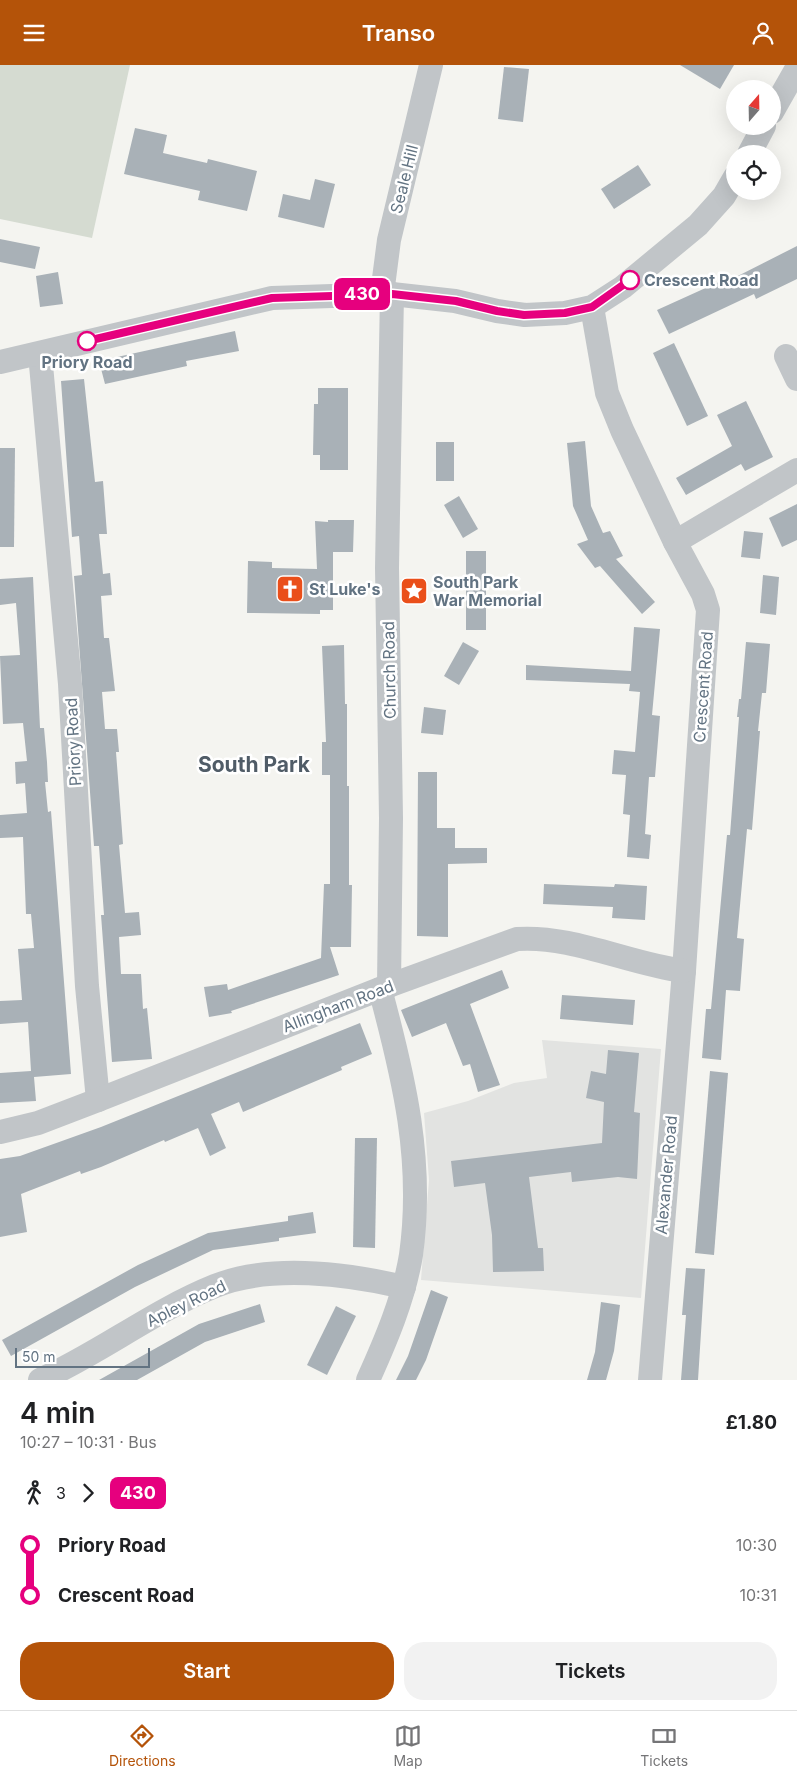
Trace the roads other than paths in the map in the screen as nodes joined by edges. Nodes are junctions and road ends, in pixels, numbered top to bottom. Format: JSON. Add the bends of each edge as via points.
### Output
{"nodes":[{"id":1,"x":431,"y":65,"type":"edge"},
{"id":2,"x":793,"y":68,"type":"edge"},
{"id":3,"x":781,"y":93,"type":"edge"},
{"id":4,"x":726,"y":193,"type":"edge"},
{"id":5,"x":387,"y":294,"type":"junction"},
{"id":6,"x":592,"y":307,"type":"junction"},
{"id":7,"x":40,"y":354,"type":"junction"},
{"id":8,"x":786,"y":356,"type":"dead end"},
{"id":9,"x":0,"y":361,"type":"edge"},
{"id":10,"x":797,"y":379,"type":"edge"},
{"id":11,"x":797,"y":470,"type":"edge"},
{"id":12,"x":675,"y":542,"type":"junction"},
{"id":13,"x":684,"y":971,"type":"junction"},
{"id":14,"x":385,"y":987,"type":"junction"},
{"id":15,"x":98,"y":1100,"type":"junction"},
{"id":16,"x":0,"y":1132,"type":"edge"},
{"id":17,"x":404,"y":1287,"type":"junction"},
{"id":18,"x":649,"y":1375,"type":"edge"},
{"id":19,"x":40,"y":1380,"type":"edge"},
{"id":20,"x":368,"y":1380,"type":"edge"}],
"edges":[{"from":1,"to":5,"type":"street","name":"Seale Hill","via":[[389,240]]},
{"from":2,"to":3,"type":"street"},
{"from":4,"to":6,"type":"street","via":[[698,225],[623,287]]},
{"from":5,"to":6,"type":"street","via":[[456,301],[524,315],[565,313]]},
{"from":5,"to":7,"type":"street","via":[[272,298]]},
{"from":5,"to":14,"type":"street","name":"Church Road","via":[[391,818]]},
{"from":6,"to":12,"type":"street","name":"Crescent Road","via":[[607,393]]},
{"from":7,"to":9,"type":"street"},
{"from":7,"to":15,"type":"street","name":"Priory Road","via":[[70,684],[87,986]]},
{"from":8,"to":10,"type":"street"},
{"from":11,"to":12,"type":"street"},
{"from":12,"to":13,"type":"street","name":"Crescent Road","via":[[695,576],[708,610]]},
{"from":13,"to":14,"type":"street","name":"Allingham Road","via":[[540,937],[496,945]]},
{"from":13,"to":18,"type":"street","name":"Alexander Road"},
{"from":14,"to":15,"type":"street","name":"Allingham Road"},
{"from":14,"to":17,"type":"street","name":"Church Road","via":[[406,1089],[414,1158],[414,1212]]},
{"from":15,"to":16,"type":"street","name":"Allingham Road","via":[[38,1123]]},
{"from":17,"to":19,"type":"street","name":"Apley Road","via":[[372,1279],[330,1275],[294,1274],[237,1279],[184,1301]]},
{"from":17,"to":20,"type":"street","name":"Church Road"}]}
